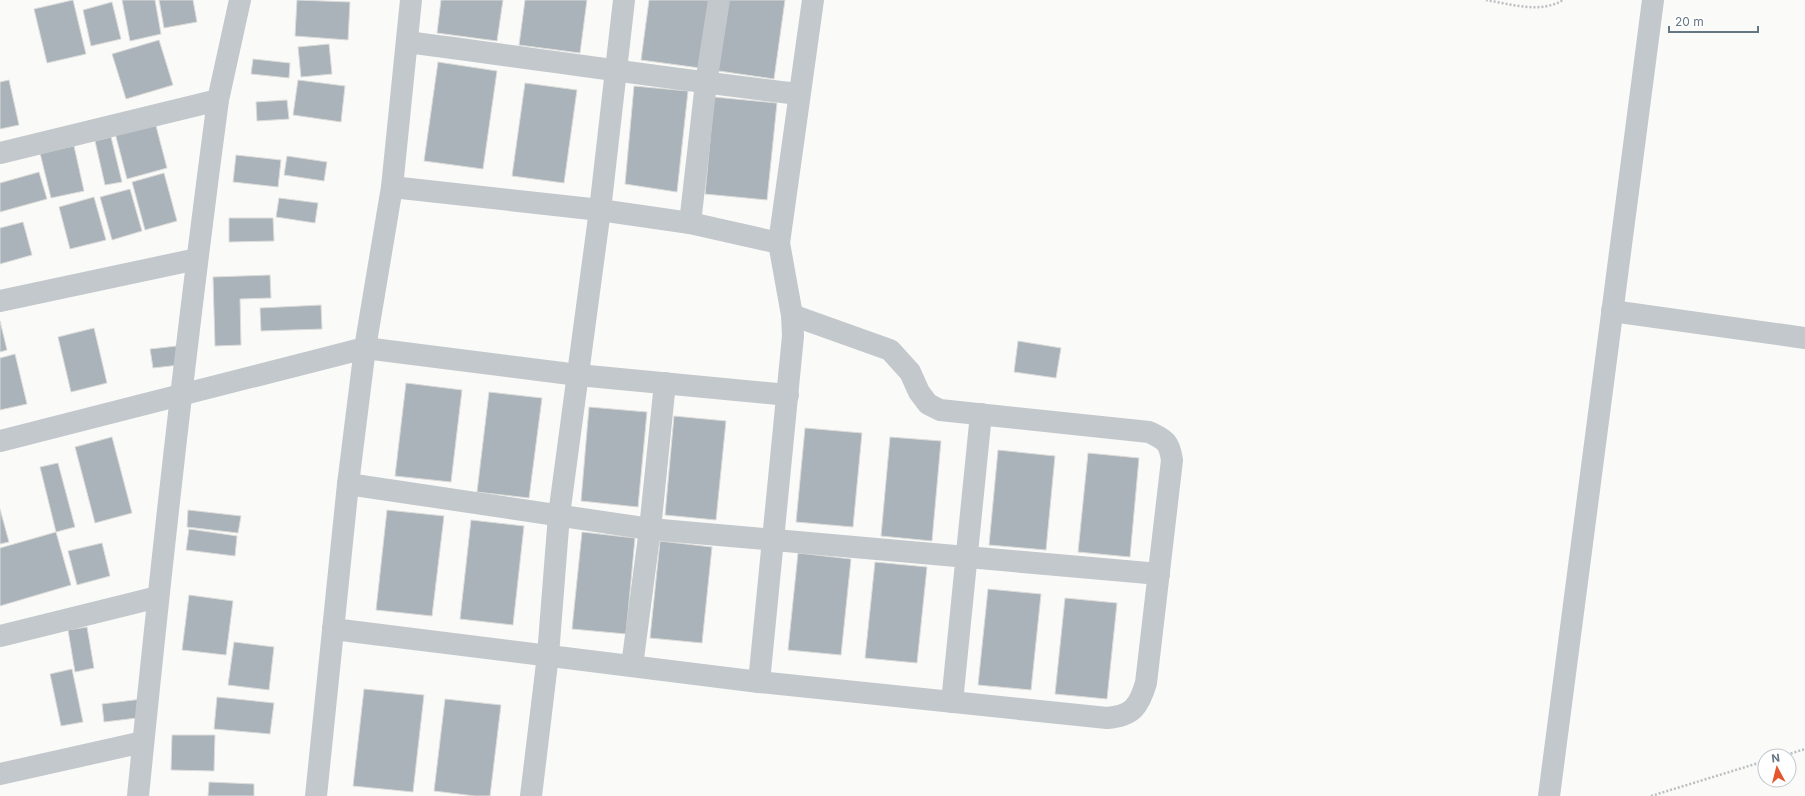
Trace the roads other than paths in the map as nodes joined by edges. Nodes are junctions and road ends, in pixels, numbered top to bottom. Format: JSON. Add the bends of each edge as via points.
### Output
{"nodes":[{"id":1,"x":240,"y":0,"type":"edge"},
{"id":2,"x":411,"y":0,"type":"edge"},
{"id":3,"x":624,"y":0,"type":"edge"},
{"id":4,"x":719,"y":0,"type":"edge"},
{"id":5,"x":813,"y":0,"type":"edge"},
{"id":6,"x":1653,"y":0,"type":"edge"},
{"id":7,"x":407,"y":42,"type":"junction"},
{"id":8,"x":616,"y":69,"type":"junction"},
{"id":9,"x":706,"y":83,"type":"junction"},
{"id":10,"x":800,"y":94,"type":"junction"},
{"id":11,"x":218,"y":100,"type":"junction"},
{"id":12,"x":0,"y":153,"type":"edge"},
{"id":13,"x":392,"y":187,"type":"junction"},
{"id":14,"x":600,"y":210,"type":"junction"},
{"id":15,"x":690,"y":222,"type":"junction"},
{"id":16,"x":779,"y":243,"type":"junction"},
{"id":17,"x":197,"y":259,"type":"junction"},
{"id":18,"x":0,"y":301,"type":"edge"},
{"id":19,"x":1612,"y":311,"type":"junction"},
{"id":20,"x":792,"y":315,"type":"junction"},
{"id":21,"x":1805,"y":338,"type":"edge"},
{"id":22,"x":365,"y":348,"type":"junction"},
{"id":23,"x":578,"y":375,"type":"junction"},
{"id":24,"x":665,"y":383,"type":"junction"},
{"id":25,"x":182,"y":395,"type":"junction"},
{"id":26,"x":788,"y":395,"type":"junction"},
{"id":27,"x":981,"y":414,"type":"junction"},
{"id":28,"x":0,"y":441,"type":"edge"},
{"id":29,"x":348,"y":484,"type":"junction"},
{"id":30,"x":559,"y":515,"type":"junction"},
{"id":31,"x":650,"y":529,"type":"junction"},
{"id":32,"x":773,"y":539,"type":"junction"},
{"id":33,"x":967,"y":558,"type":"junction"},
{"id":34,"x":1158,"y":574,"type":"junction"},
{"id":35,"x":158,"y":598,"type":"junction"},
{"id":36,"x":332,"y":629,"type":"junction"},
{"id":37,"x":0,"y":636,"type":"edge"},
{"id":38,"x":548,"y":655,"type":"junction"},
{"id":39,"x":632,"y":666,"type":"junction"},
{"id":40,"x":759,"y":682,"type":"junction"},
{"id":41,"x":952,"y":702,"type":"junction"},
{"id":42,"x":144,"y":742,"type":"junction"},
{"id":43,"x":0,"y":774,"type":"edge"},
{"id":44,"x":138,"y":796,"type":"edge"},
{"id":45,"x":316,"y":796,"type":"edge"},
{"id":46,"x":531,"y":796,"type":"edge"},
{"id":47,"x":1549,"y":796,"type":"edge"}],
"edges":[{"from":1,"to":11,"type":"street"},
{"from":2,"to":7,"type":"street"},
{"from":3,"to":8,"type":"street"},
{"from":4,"to":9,"type":"street"},
{"from":5,"to":10,"type":"street"},
{"from":6,"to":19,"type":"street"},
{"from":7,"to":8,"type":"street"},
{"from":7,"to":13,"type":"street"},
{"from":8,"to":9,"type":"street"},
{"from":8,"to":14,"type":"street"},
{"from":9,"to":10,"type":"street"},
{"from":9,"to":15,"type":"street"},
{"from":10,"to":16,"type":"street"},
{"from":11,"to":12,"type":"street"},
{"from":11,"to":17,"type":"street"},
{"from":13,"to":14,"type":"street"},
{"from":13,"to":22,"type":"street"},
{"from":14,"to":15,"type":"street"},
{"from":14,"to":23,"type":"street"},
{"from":15,"to":16,"type":"street"},
{"from":16,"to":20,"type":"street"},
{"from":17,"to":18,"type":"street"},
{"from":17,"to":25,"type":"street"},
{"from":19,"to":21,"type":"street"},
{"from":19,"to":47,"type":"street"},
{"from":20,"to":26,"type":"street","via":[[793,336]]},
{"from":20,"to":27,"type":"street","via":[[890,350],[910,372],[928,404],[940,410]]},
{"from":22,"to":23,"type":"street"},
{"from":22,"to":25,"type":"street"},
{"from":22,"to":29,"type":"street"},
{"from":23,"to":24,"type":"street"},
{"from":23,"to":30,"type":"street"},
{"from":24,"to":26,"type":"street"},
{"from":24,"to":31,"type":"street"},
{"from":25,"to":28,"type":"street"},
{"from":25,"to":35,"type":"street"},
{"from":26,"to":32,"type":"street"},
{"from":27,"to":33,"type":"street"},
{"from":27,"to":34,"type":"street","via":[[1149,432],[1162,438],[1170,447],[1172,460]]},
{"from":29,"to":30,"type":"street"},
{"from":29,"to":36,"type":"street"},
{"from":30,"to":31,"type":"street"},
{"from":30,"to":38,"type":"street"},
{"from":31,"to":32,"type":"street"},
{"from":31,"to":39,"type":"street"},
{"from":32,"to":33,"type":"street"},
{"from":32,"to":40,"type":"street"},
{"from":33,"to":34,"type":"street"},
{"from":33,"to":41,"type":"street"},
{"from":34,"to":41,"type":"street","via":[[1146,683],[1140,701],[1132,710],[1120,717],[1107,718]]},
{"from":35,"to":37,"type":"street"},
{"from":35,"to":42,"type":"street"},
{"from":36,"to":38,"type":"street"},
{"from":36,"to":45,"type":"street"},
{"from":38,"to":39,"type":"street"},
{"from":38,"to":46,"type":"street"},
{"from":39,"to":40,"type":"street"},
{"from":40,"to":41,"type":"street"},
{"from":42,"to":43,"type":"street"},
{"from":42,"to":44,"type":"street"}]}
